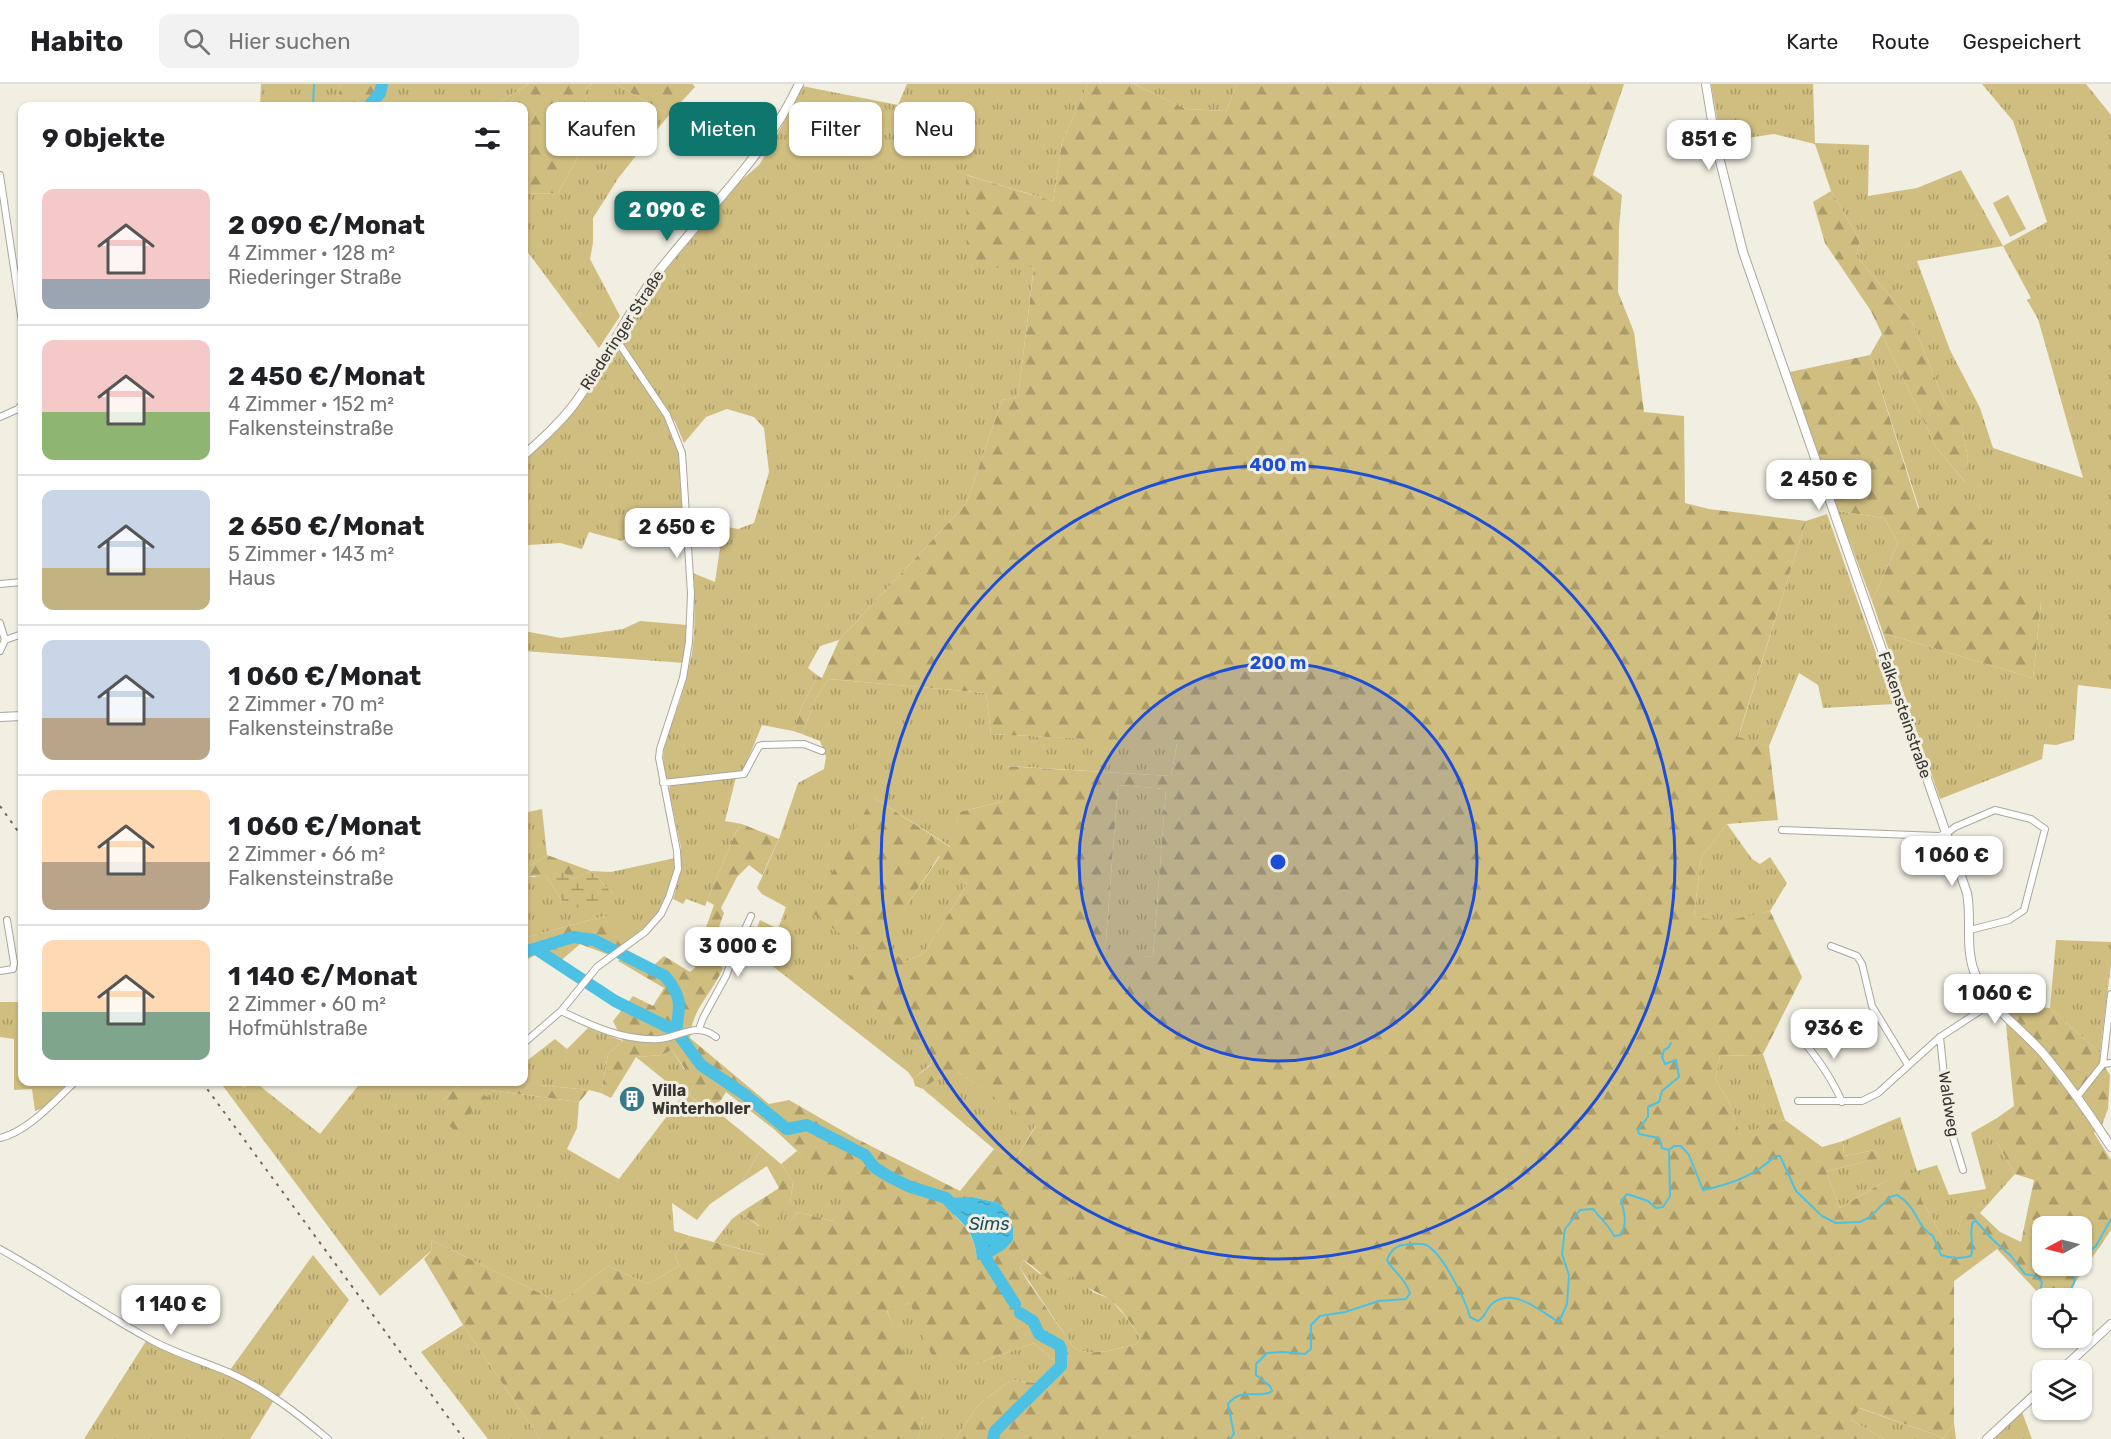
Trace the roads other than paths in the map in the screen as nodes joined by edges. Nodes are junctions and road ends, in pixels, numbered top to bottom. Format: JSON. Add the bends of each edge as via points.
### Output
{"nodes":[{"id":1,"x":799,"y":84,"type":"edge"},
{"id":2,"x":1706,"y":84,"type":"edge"},
{"id":3,"x":0,"y":175,"type":"edge"},
{"id":4,"x":18,"y":295,"type":"edge"},
{"id":5,"x":616,"y":339,"type":"junction"},
{"id":6,"x":18,"y":409,"type":"edge"},
{"id":7,"x":0,"y":417,"type":"edge"},
{"id":8,"x":528,"y":451,"type":"edge"},
{"id":9,"x":18,"y":582,"type":"edge"},
{"id":10,"x":0,"y":584,"type":"edge"},
{"id":11,"x":0,"y":622,"type":"edge"},
{"id":12,"x":18,"y":635,"type":"edge"},
{"id":13,"x":5,"y":640,"type":"junction"},
{"id":14,"x":0,"y":651,"type":"edge"},
{"id":15,"x":18,"y":716,"type":"edge"},
{"id":16,"x":0,"y":717,"type":"edge"},
{"id":17,"x":822,"y":751,"type":"dead end"},
{"id":18,"x":663,"y":783,"type":"junction"},
{"id":19,"x":1782,"y":830,"type":"dead end"},
{"id":20,"x":1946,"y":834,"type":"junction"},
{"id":21,"x":751,"y":916,"type":"dead end"},
{"id":22,"x":7,"y":920,"type":"dead end"},
{"id":23,"x":1970,"y":930,"type":"junction"},
{"id":24,"x":1831,"y":946,"type":"dead end"},
{"id":25,"x":0,"y":971,"type":"edge"},
{"id":26,"x":2111,"y":994,"type":"edge"},
{"id":27,"x":1992,"y":1003,"type":"junction"},
{"id":28,"x":561,"y":1011,"type":"junction"},
{"id":29,"x":699,"y":1029,"type":"junction"},
{"id":30,"x":1798,"y":1035,"type":"dead end"},
{"id":31,"x":716,"y":1037,"type":"dead end"},
{"id":32,"x":1940,"y":1037,"type":"junction"},
{"id":33,"x":528,"y":1040,"type":"edge"},
{"id":34,"x":2111,"y":1063,"type":"edge"},
{"id":35,"x":2103,"y":1064,"type":"junction"},
{"id":36,"x":1908,"y":1065,"type":"junction"},
{"id":37,"x":71,"y":1086,"type":"edge"},
{"id":38,"x":2077,"y":1097,"type":"junction"},
{"id":39,"x":1798,"y":1101,"type":"dead end"},
{"id":40,"x":1842,"y":1102,"type":"junction"},
{"id":41,"x":0,"y":1137,"type":"edge"},
{"id":42,"x":2111,"y":1147,"type":"edge"},
{"id":43,"x":1963,"y":1170,"type":"dead end"},
{"id":44,"x":0,"y":1249,"type":"edge"},
{"id":45,"x":2111,"y":1324,"type":"edge"},
{"id":46,"x":2072,"y":1360,"type":"edge"},
{"id":47,"x":2032,"y":1397,"type":"edge"},
{"id":48,"x":328,"y":1439,"type":"edge"},
{"id":49,"x":1987,"y":1439,"type":"edge"}],
"edges":[{"from":1,"to":5,"type":"street","name":"Riederinger Straße","via":[[754,156],[652,281]]},
{"from":2,"to":20,"type":"street","name":"Falkensteinstraße","via":[[1716,145],[1743,252]]},
{"from":3,"to":4,"type":"street"},
{"from":5,"to":8,"type":"street","name":"Riederinger Straße","via":[[575,404]]},
{"from":5,"to":18,"type":"street","via":[[667,415],[682,453],[690,621],[683,678],[660,749]]},
{"from":6,"to":7,"type":"street"},
{"from":9,"to":10,"type":"street"},
{"from":11,"to":13,"type":"street"},
{"from":12,"to":13,"type":"street"},
{"from":13,"to":14,"type":"street"},
{"from":15,"to":16,"type":"street"},
{"from":17,"to":18,"type":"street","via":[[804,744],[763,745],[744,774]]},
{"from":18,"to":28,"type":"street","via":[[678,869],[669,897],[661,914],[645,932],[597,968]]},
{"from":19,"to":20,"type":"street"},
{"from":20,"to":23,"type":"street","name":"Falkensteinstraße","via":[[1967,893]]},
{"from":20,"to":23,"type":"street","via":[[1995,810],[2031,819],[2045,829],[2024,910],[2009,920]]},
{"from":21,"to":29,"type":"street"},
{"from":22,"to":25,"type":"street","via":[[14,963],[13,969]]},
{"from":23,"to":27,"type":"street","name":"Falkensteinstraße","via":[[1973,970]]},
{"from":24,"to":36,"type":"street","via":[[1857,956],[1872,1006]]},
{"from":26,"to":35,"type":"street"},
{"from":27,"to":32,"type":"street","name":"Waldweg"},
{"from":27,"to":38,"type":"street","name":"Falkensteinstraße","via":[[2045,1056]]},
{"from":28,"to":29,"type":"street","via":[[628,1037],[661,1039]]},
{"from":28,"to":33,"type":"street"},
{"from":29,"to":31,"type":"street"},
{"from":30,"to":40,"type":"street","via":[[1819,1059]]},
{"from":32,"to":36,"type":"street","name":"Waldweg"},
{"from":32,"to":43,"type":"street","name":"Waldweg","via":[[1949,1124]]},
{"from":34,"to":35,"type":"street"},
{"from":35,"to":38,"type":"street"},
{"from":36,"to":40,"type":"street","name":"Waldweg","via":[[1878,1093],[1862,1101]]},
{"from":37,"to":41,"type":"street","via":[[13,1135]]},
{"from":38,"to":42,"type":"street","name":"Falkensteinstraße"},
{"from":39,"to":40,"type":"street","name":"Waldweg"},
{"from":44,"to":48,"type":"street","via":[[156,1343],[267,1392]]},
{"from":45,"to":46,"type":"street"},
{"from":47,"to":49,"type":"street"}]}
